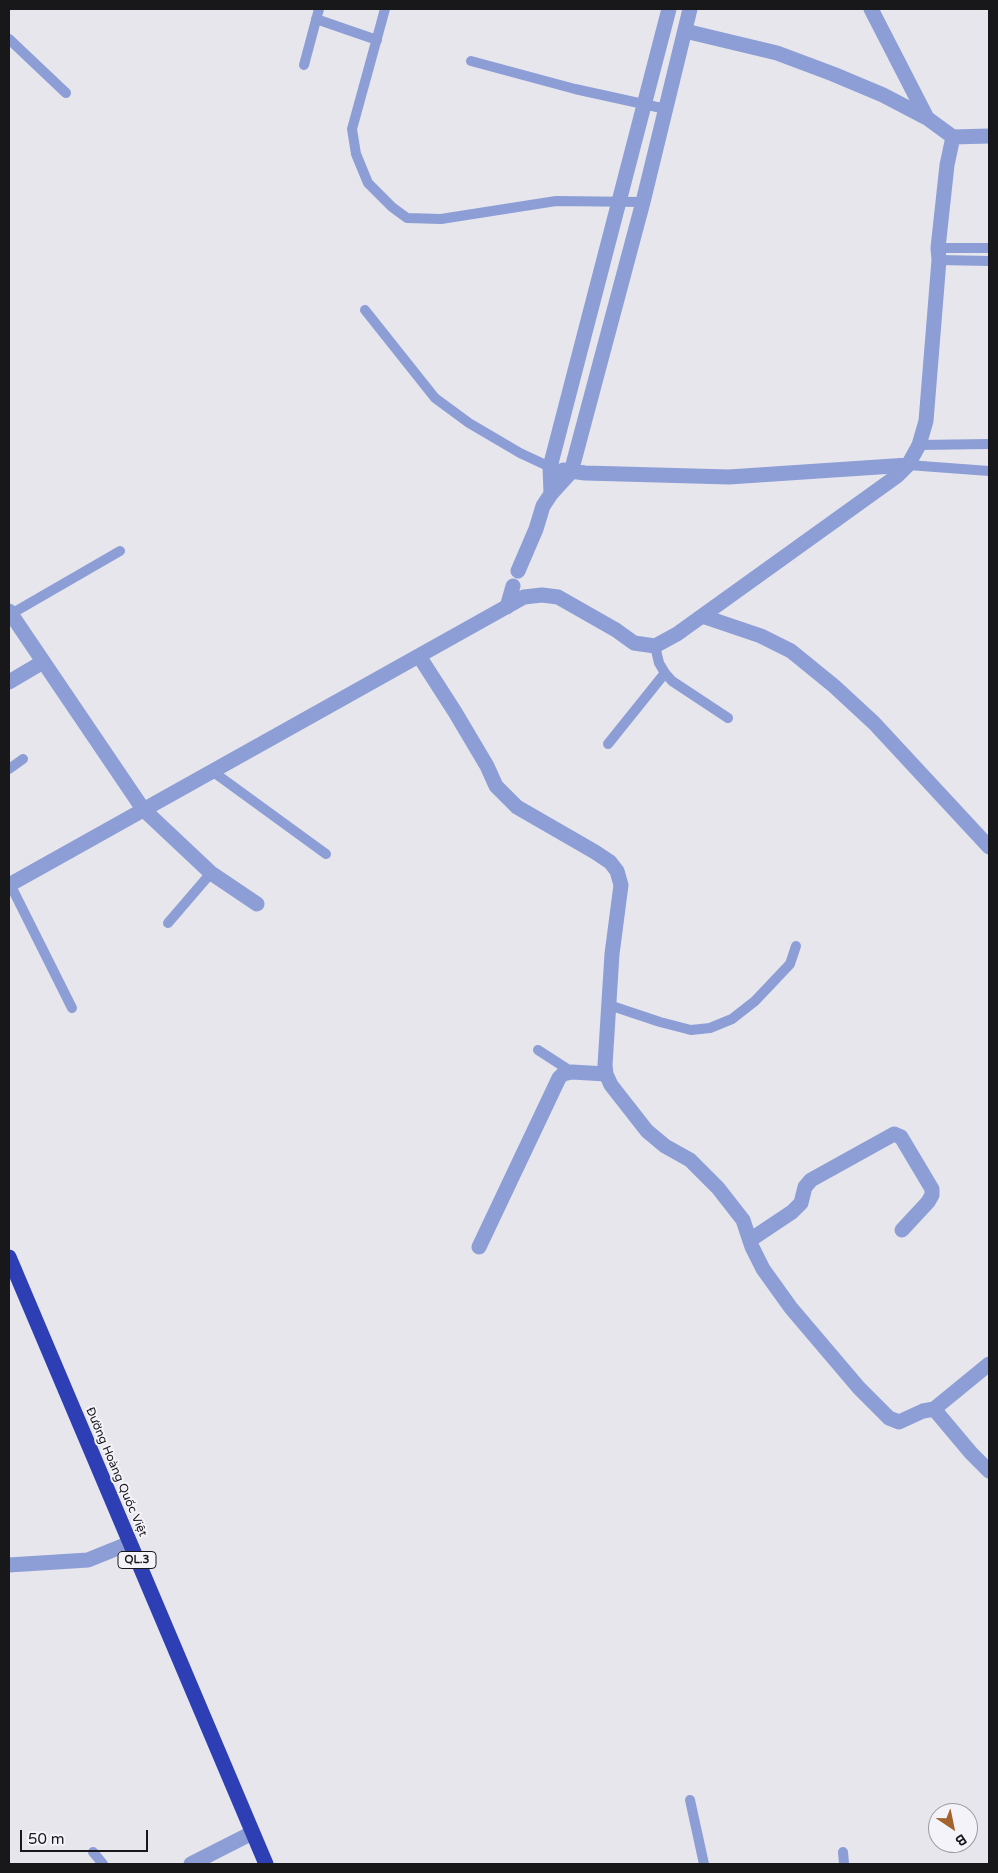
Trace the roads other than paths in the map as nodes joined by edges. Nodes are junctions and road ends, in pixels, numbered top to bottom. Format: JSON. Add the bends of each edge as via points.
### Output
{"nodes":[{"id":1,"x":386,"y":9,"type":"edge"},
{"id":2,"x":669,"y":9,"type":"edge"},
{"id":3,"x":690,"y":9,"type":"edge"},
{"id":4,"x":870,"y":9,"type":"edge"},
{"id":5,"x":317,"y":14,"type":"edge"},
{"id":6,"x":684,"y":31,"type":"junction"},
{"id":7,"x":9,"y":39,"type":"edge"},
{"id":8,"x":377,"y":40,"type":"junction"},
{"id":9,"x":471,"y":61,"type":"dead end"},
{"id":10,"x":304,"y":65,"type":"dead end"},
{"id":11,"x":66,"y":93,"type":"dead end"},
{"id":12,"x":644,"y":104,"type":"junction"},
{"id":13,"x":666,"y":109,"type":"junction"},
{"id":14,"x":927,"y":118,"type":"junction"},
{"id":15,"x":989,"y":136,"type":"edge"},
{"id":16,"x":953,"y":137,"type":"junction"},
{"id":17,"x":619,"y":201,"type":"junction"},
{"id":18,"x":643,"y":202,"type":"junction"},
{"id":19,"x":989,"y":248,"type":"edge"},
{"id":20,"x":938,"y":254,"type":"junction"},
{"id":21,"x":989,"y":261,"type":"edge"},
{"id":22,"x":365,"y":310,"type":"dead end"},
{"id":23,"x":919,"y":444,"type":"junction"},
{"id":24,"x":989,"y":444,"type":"edge"},
{"id":25,"x":908,"y":465,"type":"junction"},
{"id":26,"x":550,"y":468,"type":"junction"},
{"id":27,"x":989,"y":471,"type":"edge"},
{"id":28,"x":571,"y":472,"type":"junction"},
{"id":29,"x":547,"y":500,"type":"junction"},
{"id":30,"x":120,"y":551,"type":"dead end"},
{"id":31,"x":518,"y":571,"type":"dead end"},
{"id":32,"x":512,"y":586,"type":"dead end"},
{"id":33,"x":507,"y":607,"type":"junction"},
{"id":34,"x":10,"y":613,"type":"edge"},
{"id":35,"x":702,"y":616,"type":"junction"},
{"id":36,"x":655,"y":646,"type":"junction"},
{"id":37,"x":419,"y":656,"type":"junction"},
{"id":38,"x":43,"y":662,"type":"junction"},
{"id":39,"x":665,"y":673,"type":"junction"},
{"id":40,"x":9,"y":682,"type":"edge"},
{"id":41,"x":728,"y":718,"type":"dead end"},
{"id":42,"x":608,"y":744,"type":"dead end"},
{"id":43,"x":23,"y":759,"type":"dead end"},
{"id":44,"x":9,"y":769,"type":"edge"},
{"id":45,"x":212,"y":771,"type":"junction"},
{"id":46,"x":143,"y":809,"type":"junction"},
{"id":47,"x":989,"y":847,"type":"edge"},
{"id":48,"x":326,"y":854,"type":"dead end"},
{"id":49,"x":211,"y":873,"type":"junction"},
{"id":50,"x":9,"y":884,"type":"edge"},
{"id":51,"x":256,"y":904,"type":"dead end"},
{"id":52,"x":168,"y":923,"type":"dead end"},
{"id":53,"x":796,"y":946,"type":"dead end"},
{"id":54,"x":609,"y":1005,"type":"junction"},
{"id":55,"x":72,"y":1008,"type":"dead end"},
{"id":56,"x":538,"y":1050,"type":"dead end"},
{"id":57,"x":572,"y":1072,"type":"junction"},
{"id":58,"x":606,"y":1074,"type":"junction"},
{"id":59,"x":902,"y":1230,"type":"dead end"},
{"id":60,"x":750,"y":1240,"type":"junction"},
{"id":61,"x":479,"y":1247,"type":"dead end"},
{"id":62,"x":9,"y":1257,"type":"edge"},
{"id":63,"x":989,"y":1364,"type":"edge"},
{"id":64,"x":934,"y":1409,"type":"junction"},
{"id":65,"x":989,"y":1471,"type":"edge"},
{"id":66,"x":130,"y":1543,"type":"junction"},
{"id":67,"x":9,"y":1565,"type":"edge"},
{"id":68,"x":690,"y":1800,"type":"dead end"},
{"id":69,"x":252,"y":1833,"type":"junction"},
{"id":70,"x":93,"y":1852,"type":"dead end"},
{"id":71,"x":843,"y":1852,"type":"dead end"},
{"id":72,"x":103,"y":1864,"type":"edge"},
{"id":73,"x":191,"y":1864,"type":"edge"},
{"id":74,"x":266,"y":1864,"type":"edge"},
{"id":75,"x":704,"y":1864,"type":"edge"},
{"id":76,"x":844,"y":1864,"type":"edge"}],
"edges":[{"from":1,"to":8,"type":"lane"},
{"from":2,"to":12,"type":"street"},
{"from":3,"to":6,"type":"street"},
{"from":4,"to":14,"type":"street"},
{"from":5,"to":8,"type":"lane"},
{"from":5,"to":10,"type":"lane"},
{"from":6,"to":13,"type":"street"},
{"from":6,"to":14,"type":"street","via":[[776,53],[884,95]]},
{"from":7,"to":11,"type":"lane"},
{"from":8,"to":17,"type":"lane","via":[[352,129],[356,154],[368,183],[407,218],[441,219],[556,201]]},
{"from":9,"to":12,"type":"lane"},
{"from":12,"to":13,"type":"lane"},
{"from":12,"to":17,"type":"street"},
{"from":13,"to":18,"type":"street"},
{"from":14,"to":16,"type":"street"},
{"from":15,"to":16,"type":"street"},
{"from":16,"to":20,"type":"street"},
{"from":17,"to":18,"type":"lane"},
{"from":17,"to":26,"type":"street"},
{"from":18,"to":28,"type":"street"},
{"from":19,"to":20,"type":"lane"},
{"from":20,"to":21,"type":"lane"},
{"from":20,"to":23,"type":"street","via":[[926,421]]},
{"from":22,"to":26,"type":"lane","via":[[434,398],[520,454]]},
{"from":23,"to":24,"type":"lane"},
{"from":23,"to":25,"type":"street"},
{"from":25,"to":27,"type":"lane"},
{"from":25,"to":28,"type":"street","via":[[729,477]]},
{"from":25,"to":35,"type":"street"},
{"from":26,"to":28,"type":"street"},
{"from":26,"to":29,"type":"street"},
{"from":28,"to":29,"type":"street"},
{"from":29,"to":31,"type":"street"},
{"from":30,"to":34,"type":"lane"},
{"from":32,"to":33,"type":"street"},
{"from":33,"to":36,"type":"street","via":[[524,597],[558,597],[634,643]]},
{"from":33,"to":37,"type":"street"},
{"from":34,"to":38,"type":"street"},
{"from":35,"to":36,"type":"street"},
{"from":35,"to":47,"type":"street","via":[[761,636],[791,651],[874,723]]},
{"from":36,"to":39,"type":"lane"},
{"from":37,"to":45,"type":"street"},
{"from":37,"to":54,"type":"street","via":[[496,786],[517,807],[595,852],[618,871],[620,885]]},
{"from":38,"to":40,"type":"street"},
{"from":38,"to":46,"type":"street"},
{"from":39,"to":41,"type":"lane"},
{"from":39,"to":42,"type":"lane"},
{"from":43,"to":44,"type":"lane"},
{"from":45,"to":46,"type":"street"},
{"from":45,"to":48,"type":"lane"},
{"from":46,"to":49,"type":"street"},
{"from":46,"to":50,"type":"street"},
{"from":49,"to":51,"type":"street"},
{"from":49,"to":52,"type":"lane"},
{"from":50,"to":55,"type":"lane"},
{"from":53,"to":54,"type":"lane","via":[[790,964],[755,1001],[732,1018],[710,1028],[691,1030]]},
{"from":54,"to":58,"type":"street"},
{"from":56,"to":57,"type":"lane"},
{"from":57,"to":58,"type":"street"},
{"from":57,"to":61,"type":"street","via":[[559,1078]]},
{"from":58,"to":60,"type":"street","via":[[647,1131],[690,1160],[718,1188],[743,1220]]},
{"from":59,"to":60,"type":"street","via":[[928,1202],[932,1189],[901,1137],[894,1134],[811,1180],[801,1203],[792,1212]]},
{"from":60,"to":64,"type":"street","via":[[763,1269],[791,1308],[889,1418],[899,1422],[923,1410]]},
{"from":62,"to":66,"type":"highway","name":"Đường Hoàng Quốc Việt","number":"QL.3"},
{"from":63,"to":64,"type":"street"},
{"from":64,"to":65,"type":"street"},
{"from":66,"to":67,"type":"street","via":[[88,1560]]},
{"from":66,"to":69,"type":"highway","name":"Đường Hoàng Quốc Việt","number":"QL.3"},
{"from":68,"to":75,"type":"lane"},
{"from":69,"to":73,"type":"street"},
{"from":69,"to":74,"type":"highway","name":"Đường Hoàng Quốc Việt","number":"QL.3"},
{"from":70,"to":72,"type":"lane"},
{"from":71,"to":76,"type":"lane"}]}
